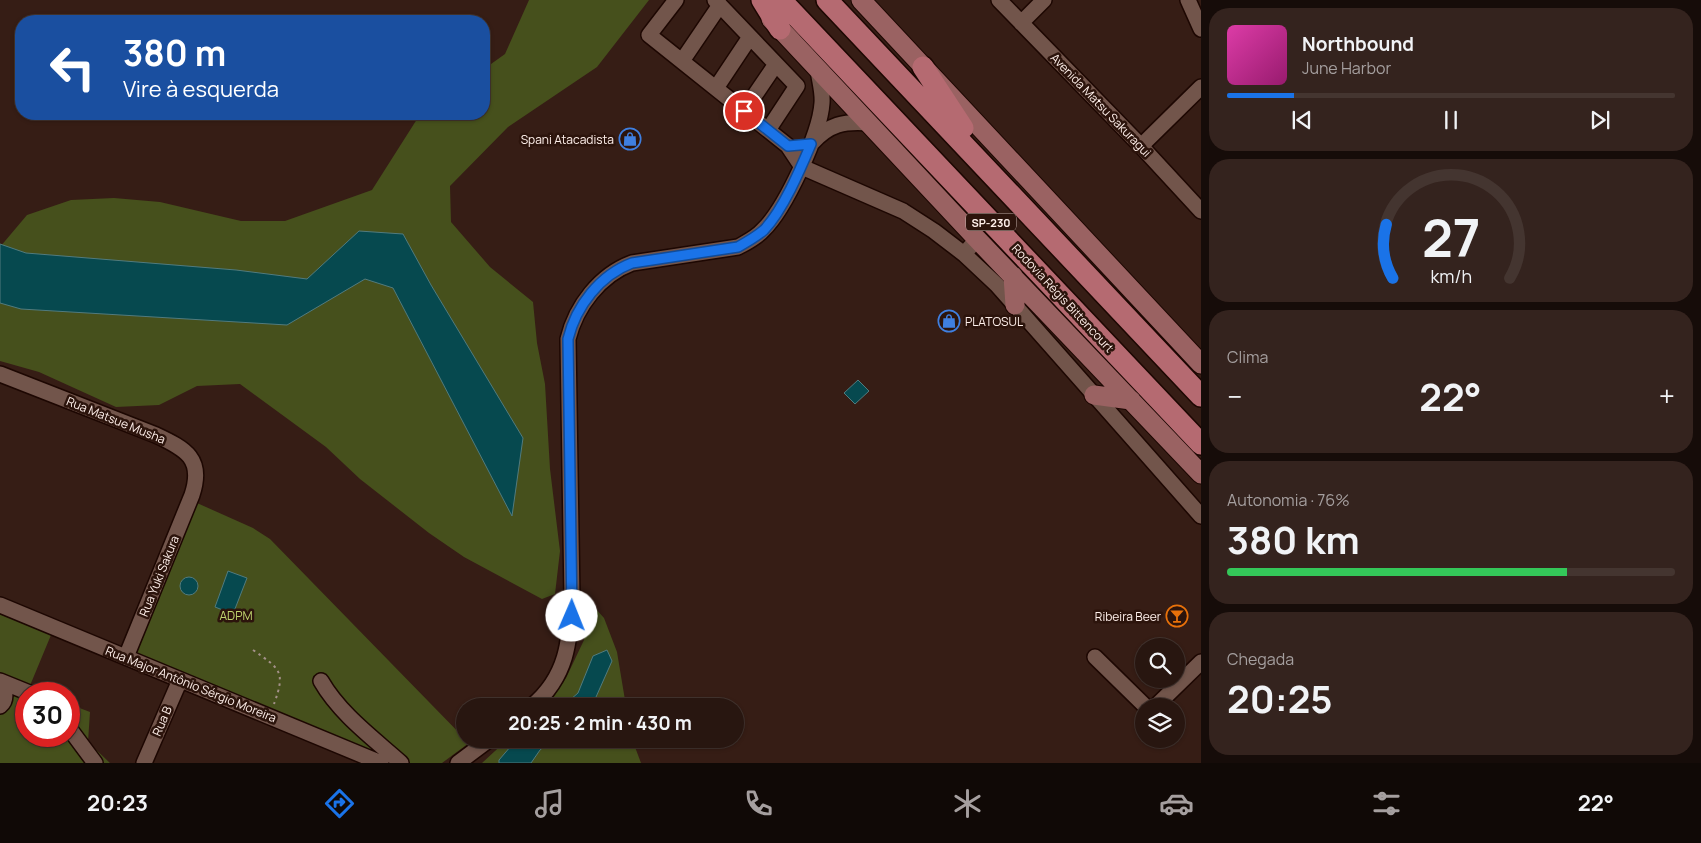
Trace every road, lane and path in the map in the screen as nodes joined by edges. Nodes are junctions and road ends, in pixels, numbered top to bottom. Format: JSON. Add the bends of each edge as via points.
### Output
{"nodes":[{"id":1,"x":676,"y":0,"type":"edge"},
{"id":2,"x":753,"y":0,"type":"edge"},
{"id":3,"x":762,"y":0,"type":"edge"},
{"id":4,"x":781,"y":0,"type":"edge"},
{"id":5,"x":827,"y":0,"type":"edge"},
{"id":6,"x":999,"y":0,"type":"edge"},
{"id":7,"x":1044,"y":0,"type":"edge"},
{"id":8,"x":1188,"y":0,"type":"edge"},
{"id":9,"x":863,"y":1,"type":"edge"},
{"id":10,"x":718,"y":3,"type":"edge"},
{"id":11,"x":1021,"y":23,"type":"junction"},
{"id":12,"x":780,"y":29,"type":"junction"},
{"id":13,"x":1201,"y":29,"type":"edge"},
{"id":14,"x":750,"y":37,"type":"junction"},
{"id":15,"x":682,"y":61,"type":"junction"},
{"id":16,"x":776,"y":64,"type":"junction"},
{"id":17,"x":923,"y":67,"type":"junction"},
{"id":18,"x":818,"y":69,"type":"junction"},
{"id":19,"x":1201,"y":87,"type":"edge"},
{"id":20,"x":716,"y":88,"type":"junction"},
{"id":21,"x":744,"y":111,"type":"junction"},
{"id":22,"x":869,"y":123,"type":"junction"},
{"id":23,"x":768,"y":130,"type":"junction"},
{"id":24,"x":811,"y":144,"type":"junction"},
{"id":25,"x":788,"y":146,"type":"junction"},
{"id":26,"x":1141,"y":146,"type":"junction"},
{"id":27,"x":802,"y":167,"type":"junction"},
{"id":28,"x":1201,"y":211,"type":"edge"},
{"id":29,"x":1029,"y":214,"type":"junction"},
{"id":30,"x":977,"y":239,"type":"junction"},
{"id":31,"x":964,"y":254,"type":"junction"},
{"id":32,"x":1013,"y":276,"type":"junction"},
{"id":33,"x":1037,"y":301,"type":"junction"},
{"id":34,"x":1020,"y":310,"type":"junction"},
{"id":35,"x":1201,"y":364,"type":"edge"},
{"id":36,"x":0,"y":374,"type":"edge"},
{"id":37,"x":1094,"y":394,"type":"junction"},
{"id":38,"x":1201,"y":396,"type":"edge"},
{"id":39,"x":1131,"y":400,"type":"junction"},
{"id":40,"x":1201,"y":444,"type":"edge"},
{"id":41,"x":1201,"y":474,"type":"edge"},
{"id":42,"x":192,"y":495,"type":"joint"},
{"id":43,"x":1201,"y":516,"type":"edge"},
{"id":44,"x":0,"y":605,"type":"edge"},
{"id":45,"x":253,"y":650,"type":"dead end"},
{"id":46,"x":126,"y":657,"type":"junction"},
{"id":47,"x":1095,"y":657,"type":"dead end"},
{"id":48,"x":1201,"y":662,"type":"edge"},
{"id":49,"x":180,"y":680,"type":"junction"},
{"id":50,"x":321,"y":681,"type":"dead end"},
{"id":51,"x":0,"y":682,"type":"edge"},
{"id":52,"x":15,"y":688,"type":"edge"},
{"id":53,"x":540,"y":698,"type":"edge"},
{"id":54,"x":1137,"y":698,"type":"edge"},
{"id":55,"x":1164,"y":698,"type":"edge"},
{"id":56,"x":0,"y":706,"type":"edge"},
{"id":57,"x":269,"y":716,"type":"junction"},
{"id":58,"x":80,"y":743,"type":"edge"},
{"id":59,"x":478,"y":748,"type":"edge"},
{"id":60,"x":95,"y":763,"type":"edge"},
{"id":61,"x":144,"y":763,"type":"edge"},
{"id":62,"x":381,"y":763,"type":"edge"},
{"id":63,"x":401,"y":763,"type":"edge"},
{"id":64,"x":458,"y":763,"type":"edge"}],
"edges":[{"from":1,"to":15,"type":"street","via":[[649,35]]},
{"from":2,"to":12,"type":"main road"},
{"from":3,"to":12,"type":"highway"},
{"from":4,"to":40,"type":"highway","name":"Rodovia Régis Bittencourt","number":"SP-230"},
{"from":5,"to":29,"type":"highway","number":"SP-230"},
{"from":6,"to":11,"type":"street","name":"Avenida Matsu Sakuragui"},
{"from":7,"to":11,"type":"street"},
{"from":8,"to":13,"type":"street"},
{"from":9,"to":17,"type":"main road"},
{"from":10,"to":14,"type":"street"},
{"from":10,"to":15,"type":"street"},
{"from":11,"to":26,"type":"street","name":"Avenida Matsu Sakuragui"},
{"from":12,"to":18,"type":"main road"},
{"from":14,"to":16,"type":"street"},
{"from":14,"to":20,"type":"street"},
{"from":15,"to":20,"type":"street"},
{"from":16,"to":21,"type":"street"},
{"from":16,"to":23,"type":"street","via":[[796,86]]},
{"from":17,"to":29,"type":"highway","via":[[949,108]]},
{"from":17,"to":35,"type":"main road"},
{"from":18,"to":22,"type":"main road"},
{"from":18,"to":24,"type":"street","via":[[822,103]]},
{"from":19,"to":26,"type":"street"},
{"from":20,"to":21,"type":"street"},
{"from":21,"to":23,"type":"street"},
{"from":22,"to":24,"type":"street","via":[[854,122],[829,128]]},
{"from":22,"to":30,"type":"main road"},
{"from":23,"to":25,"type":"street"},
{"from":24,"to":25,"type":"street"},
{"from":24,"to":27,"type":"street"},
{"from":25,"to":27,"type":"street"},
{"from":26,"to":28,"type":"street","name":"Avenida Matsu Sakuragui"},
{"from":27,"to":31,"type":"street","via":[[903,211]]},
{"from":27,"to":53,"type":"street","via":[[775,215],[751,240],[738,247],[622,267],[602,282],[572,324],[568,339],[571,633],[563,666],[551,687]]},
{"from":29,"to":38,"type":"highway","number":"SP-230"},
{"from":30,"to":31,"type":"street"},
{"from":30,"to":32,"type":"main road"},
{"from":31,"to":34,"type":"street"},
{"from":32,"to":33,"type":"main road"},
{"from":32,"to":34,"type":"main road"},
{"from":33,"to":34,"type":"street"},
{"from":33,"to":39,"type":"main road"},
{"from":34,"to":37,"type":"street"},
{"from":36,"to":42,"type":"street","name":"Rua Matsue Musha","via":[[178,446],[194,462],[196,481]]},
{"from":37,"to":39,"type":"main road"},
{"from":37,"to":43,"type":"street"},
{"from":39,"to":41,"type":"main road"},
{"from":42,"to":46,"type":"street","name":"Rua Yuki Sakura"},
{"from":44,"to":46,"type":"street","name":"Rua Major Antônio Sérgio Moreira"},
{"from":45,"to":57,"type":"path","via":[[276,668],[281,682]]},
{"from":46,"to":49,"type":"street","name":"Rua Major Antônio Sérgio Moreira"},
{"from":47,"to":54,"type":"street"},
{"from":48,"to":55,"type":"street"},
{"from":49,"to":57,"type":"street","name":"Rua Major Antônio Sérgio Moreira"},
{"from":49,"to":61,"type":"street","name":"Rua B"},
{"from":50,"to":63,"type":"street","via":[[342,710]]},
{"from":51,"to":52,"type":"street"},
{"from":51,"to":56,"type":"street","via":[[5,696]]},
{"from":57,"to":62,"type":"street","name":"Rua Major Antônio Sérgio Moreira"},
{"from":58,"to":60,"type":"street"},
{"from":59,"to":64,"type":"street"}]}
